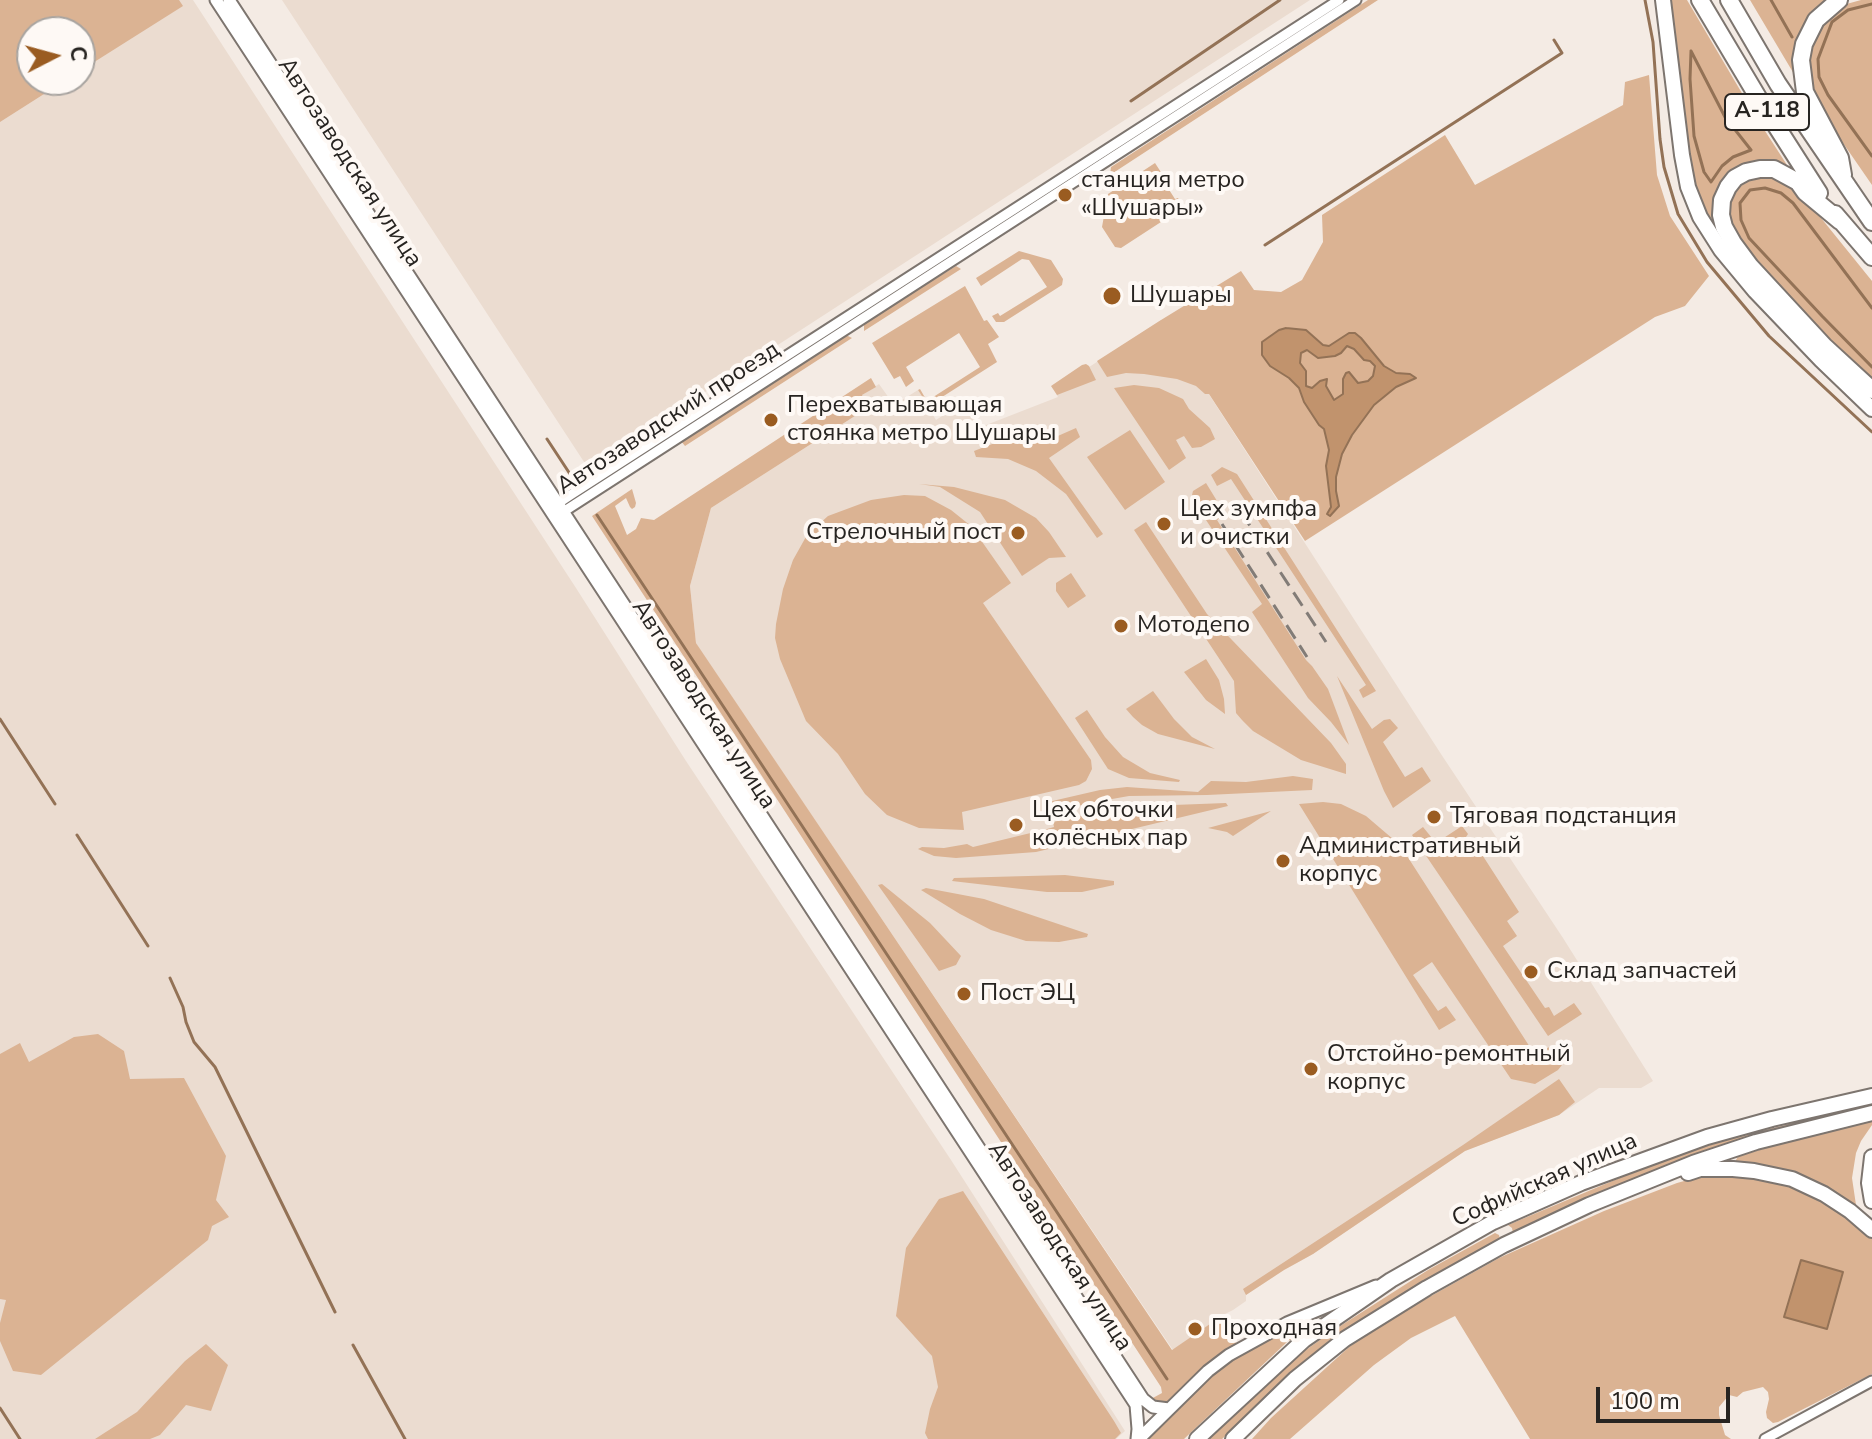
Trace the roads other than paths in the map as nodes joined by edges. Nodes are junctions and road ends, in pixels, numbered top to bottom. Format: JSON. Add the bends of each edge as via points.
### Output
{"nodes":[{"id":1,"x":216,"y":0,"type":"edge"},
{"id":2,"x":229,"y":0,"type":"edge"},
{"id":3,"x":1339,"y":0,"type":"edge"},
{"id":4,"x":1356,"y":0,"type":"edge"},
{"id":5,"x":1663,"y":0,"type":"edge"},
{"id":6,"x":1700,"y":0,"type":"edge"},
{"id":7,"x":1729,"y":0,"type":"edge"},
{"id":8,"x":1839,"y":0,"type":"edge"},
{"id":9,"x":1845,"y":185,"type":"junction"},
{"id":10,"x":1840,"y":221,"type":"junction"},
{"id":11,"x":1872,"y":222,"type":"edge"},
{"id":12,"x":1872,"y":257,"type":"edge"},
{"id":13,"x":1872,"y":390,"type":"edge"},
{"id":14,"x":1872,"y":409,"type":"edge"},
{"id":15,"x":557,"y":510,"type":"junction"},
{"id":16,"x":1872,"y":1096,"type":"edge"},
{"id":17,"x":1872,"y":1113,"type":"edge"},
{"id":18,"x":1872,"y":1157,"type":"edge"},
{"id":19,"x":1641,"y":1183,"type":"junction"},
{"id":20,"x":1872,"y":1201,"type":"edge"},
{"id":21,"x":1493,"y":1222,"type":"junction"},
{"id":22,"x":1872,"y":1230,"type":"edge"},
{"id":23,"x":1504,"y":1245,"type":"junction"},
{"id":24,"x":1391,"y":1280,"type":"junction"},
{"id":25,"x":1872,"y":1381,"type":"edge"},
{"id":26,"x":1169,"y":1409,"type":"junction"},
{"id":27,"x":1248,"y":1424,"type":"junction"},
{"id":28,"x":1138,"y":1439,"type":"edge"},
{"id":29,"x":1197,"y":1439,"type":"edge"},
{"id":30,"x":1233,"y":1439,"type":"edge"},
{"id":31,"x":1240,"y":1439,"type":"edge"},
{"id":32,"x":1765,"y":1439,"type":"edge"}],
"edges":[{"from":1,"to":15,"type":"street","name":"Автозаводская улица"},
{"from":2,"to":15,"type":"street","name":"Автозаводская улица"},
{"from":3,"to":15,"type":"street","name":"Автозаводский проезд"},
{"from":4,"to":15,"type":"street","name":"Автозаводский проезд"},
{"from":5,"to":14,"type":"main road","via":[[1676,123],[1688,187],[1700,217],[1746,281]]},
{"from":6,"to":10,"type":"highway","number":"А-118"},
{"from":7,"to":9,"type":"highway","number":"А-118"},
{"from":8,"to":9,"type":"highway","via":[[1816,20],[1801,60],[1805,92],[1840,158]]},
{"from":9,"to":11,"type":"highway","number":"А-118"},
{"from":10,"to":12,"type":"highway","number":"А-118"},
{"from":10,"to":13,"type":"highway","via":[[1798,182],[1774,169],[1735,178],[1722,200],[1724,227],[1750,266]]},
{"from":15,"to":26,"type":"street","name":"Автозаводская улица","via":[[1143,1399]]},
{"from":15,"to":28,"type":"street","name":"Автозаводская улица","via":[[1136,1405]]},
{"from":16,"to":21,"type":"main road","name":"Софийская улица","via":[[1707,1137]]},
{"from":17,"to":19,"type":"main road","name":"Софийская улица","via":[[1756,1142]]},
{"from":18,"to":20,"type":"main road"},
{"from":19,"to":22,"type":"main road","via":[[1700,1169],[1763,1173],[1815,1189]]},
{"from":19,"to":23,"type":"main road","name":"Софийская улица"},
{"from":21,"to":23,"type":"main road","via":[[1503,1228]]},
{"from":21,"to":24,"type":"main road","name":"Софийская улица"},
{"from":23,"to":27,"type":"main road","name":"Софийская улица","via":[[1345,1339]]},
{"from":24,"to":26,"type":"street","via":[[1252,1341],[1208,1371]]},
{"from":24,"to":29,"type":"main road","name":"Софийская улица","via":[[1304,1340]]},
{"from":25,"to":32,"type":"street"},
{"from":26,"to":28,"type":"street"},
{"from":27,"to":30,"type":"main road","name":"Софийская улица"},
{"from":27,"to":31,"type":"street"}]}
